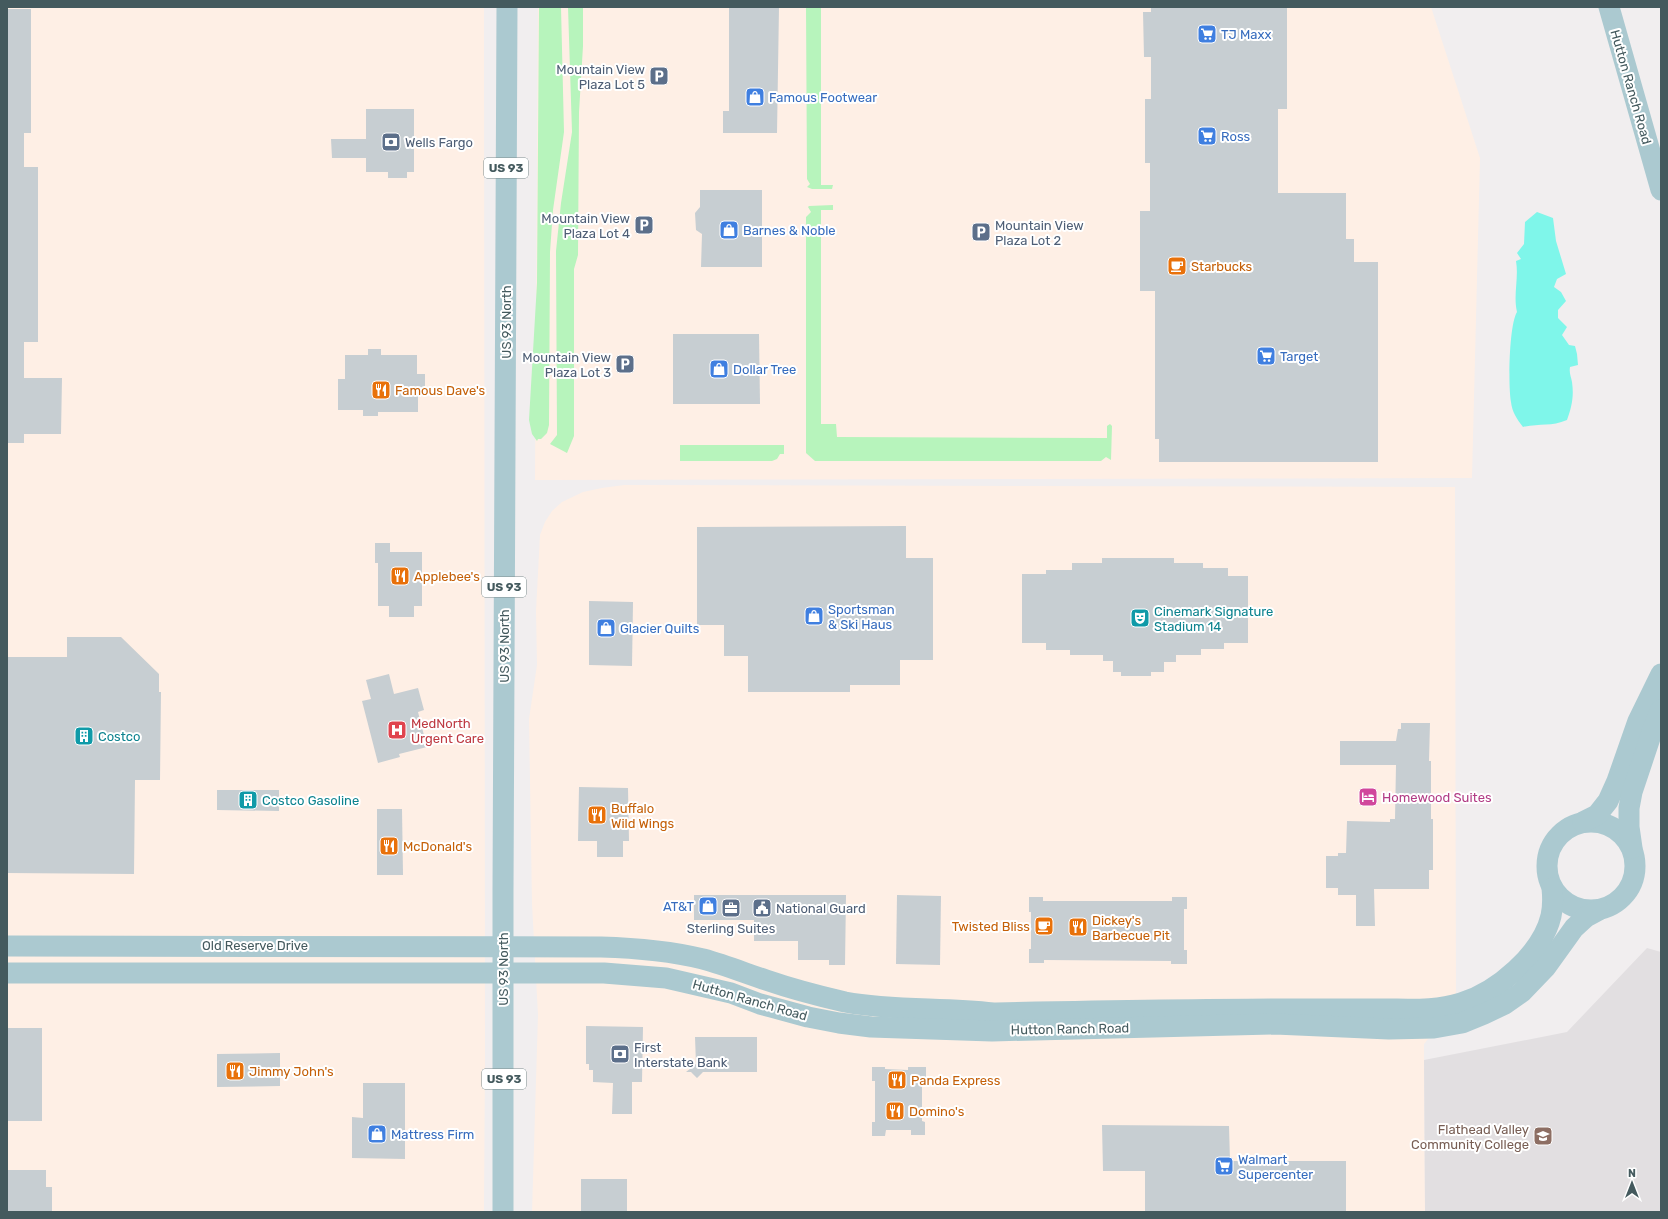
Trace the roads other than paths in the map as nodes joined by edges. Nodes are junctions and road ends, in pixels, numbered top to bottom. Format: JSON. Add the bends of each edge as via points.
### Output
{"nodes":[{"id":1,"x":507,"y":7,"type":"edge"},
{"id":2,"x":1609,"y":7,"type":"edge"},
{"id":3,"x":1661,"y":190,"type":"edge"},
{"id":4,"x":1661,"y":674,"type":"edge"},
{"id":5,"x":1661,"y":710,"type":"edge"},
{"id":6,"x":1584,"y":822,"type":"junction"},
{"id":7,"x":1633,"y":850,"type":"junction"},
{"id":8,"x":1552,"y":888,"type":"junction"},
{"id":9,"x":1599,"y":910,"type":"junction"},
{"id":10,"x":7,"y":946,"type":"edge"},
{"id":11,"x":503,"y":947,"type":"junction"},
{"id":12,"x":7,"y":973,"type":"edge"},
{"id":13,"x":503,"y":974,"type":"junction"},
{"id":14,"x":503,"y":1212,"type":"edge"}],
"edges":[{"from":1,"to":11,"type":"main road","name":"US 93 North","number":"US 93"},
{"from":2,"to":3,"type":"main road","name":"Hutton Ranch Road"},
{"from":4,"to":6,"type":"main road","via":[[1638,721],[1608,801],[1597,815]]},
{"from":5,"to":7,"type":"main road","via":[[1630,803],[1629,827]]},
{"from":6,"to":7,"type":"main road","via":[[1610,825],[1622,833]]},
{"from":6,"to":8,"type":"main road","via":[[1568,828],[1558,836],[1550,848],[1547,875]]},
{"from":7,"to":9,"type":"main road","via":[[1636,871],[1633,883],[1617,903]]},
{"from":8,"to":9,"type":"main road","via":[[1572,907]]},
{"from":8,"to":11,"type":"main road","name":"Hutton Ranch Road","via":[[1551,916],[1546,930],[1539,943],[1518,968],[1483,993],[1462,1003],[1431,1010],[1264,1009],[993,1013],[888,1008],[828,998],[705,960],[666,952],[601,947]]},
{"from":9,"to":13,"type":"main road","name":"Hutton Ranch Road","via":[[1574,928],[1546,967],[1522,992],[1505,1004],[1462,1023],[1434,1028],[1275,1024],[992,1032],[871,1027],[808,1017],[724,991],[666,978],[604,973]]},
{"from":10,"to":11,"type":"main road","name":"Old Reserve Drive"},
{"from":11,"to":13,"type":"main road","name":"US 93 North","number":"US 93"},
{"from":12,"to":13,"type":"main road"},
{"from":13,"to":14,"type":"main road","name":"US 93 North","number":"US 93"}]}
